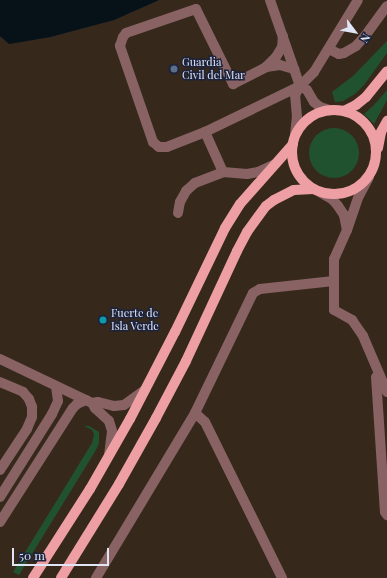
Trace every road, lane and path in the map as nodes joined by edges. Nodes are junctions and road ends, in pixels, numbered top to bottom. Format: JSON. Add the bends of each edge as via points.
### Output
{"nodes":[{"id":1,"x":270,"y":0,"type":"edge"},
{"id":2,"x":358,"y":0,"type":"edge"},
{"id":3,"x":387,"y":6,"type":"edge"},
{"id":4,"x":283,"y":36,"type":"junction"},
{"id":5,"x":329,"y":49,"type":"junction"},
{"id":6,"x":266,"y":67,"type":"junction"},
{"id":7,"x":294,"y":69,"type":"junction"},
{"id":8,"x":387,"y":71,"type":"edge"},
{"id":9,"x":300,"y":86,"type":"junction"},
{"id":10,"x":330,"y":110,"type":"junction"},
{"id":11,"x":344,"y":111,"type":"junction"},
{"id":12,"x":387,"y":121,"type":"edge"},
{"id":13,"x":205,"y":132,"type":"junction"},
{"id":14,"x":294,"y":139,"type":"junction"},
{"id":15,"x":377,"y":152,"type":"junction"},
{"id":16,"x":275,"y":164,"type":"junction"},
{"id":17,"x":224,"y":172,"type":"junction"},
{"id":18,"x":369,"y":177,"type":"junction"},
{"id":19,"x":317,"y":191,"type":"junction"},
{"id":20,"x":178,"y":213,"type":"dead end"},
{"id":21,"x":347,"y":230,"type":"junction"},
{"id":22,"x":334,"y":281,"type":"junction"},
{"id":23,"x":0,"y":359,"type":"edge"},
{"id":24,"x":376,"y":369,"type":"junction"},
{"id":25,"x":0,"y":382,"type":"edge"},
{"id":26,"x":56,"y":386,"type":"junction"},
{"id":27,"x":145,"y":390,"type":"junction"},
{"id":28,"x":387,"y":392,"type":"edge"},
{"id":29,"x":89,"y":402,"type":"junction"},
{"id":30,"x":195,"y":413,"type":"junction"},
{"id":31,"x":110,"y":455,"type":"junction"},
{"id":32,"x":0,"y":470,"type":"edge"},
{"id":33,"x":0,"y":497,"type":"edge"},
{"id":34,"x":387,"y":515,"type":"edge"},
{"id":35,"x":0,"y":522,"type":"edge"},
{"id":36,"x":33,"y":578,"type":"edge"},
{"id":37,"x":61,"y":578,"type":"edge"},
{"id":38,"x":96,"y":578,"type":"edge"},
{"id":39,"x":282,"y":578,"type":"edge"}],
"edges":[{"from":1,"to":4,"type":"street"},
{"from":2,"to":5,"type":"street"},
{"from":3,"to":5,"type":"street","via":[[356,46],[339,54]]},
{"from":4,"to":6,"type":"street","via":[[282,47]]},
{"from":4,"to":7,"type":"street"},
{"from":5,"to":9,"type":"street","via":[[314,72]]},
{"from":6,"to":7,"type":"street","via":[[280,65]]},
{"from":6,"to":13,"type":"street","via":[[233,84],[196,9],[126,33],[120,46],[153,142],[159,147],[167,147]]},
{"from":7,"to":9,"type":"street"},
{"from":8,"to":11,"type":"main road","via":[[366,97]]},
{"from":9,"to":10,"type":"street","via":[[307,90],[320,107]]},
{"from":9,"to":13,"type":"street"},
{"from":9,"to":14,"type":"street","via":[[295,94],[297,117]]},
{"from":10,"to":11,"type":"main road"},
{"from":10,"to":14,"type":"main road","via":[[309,118]]},
{"from":11,"to":15,"type":"main road","via":[[355,115],[368,127],[376,143]]},
{"from":12,"to":15,"type":"main road","via":[[381,132]]},
{"from":13,"to":17,"type":"street"},
{"from":14,"to":16,"type":"main road"},
{"from":14,"to":19,"type":"main road","via":[[293,161],[296,170],[300,177]]},
{"from":15,"to":18,"type":"main road"},
{"from":16,"to":17,"type":"street","via":[[247,174]]},
{"from":16,"to":27,"type":"main road","via":[[240,204],[225,228]]},
{"from":17,"to":20,"type":"street","via":[[195,183],[180,202]]},
{"from":18,"to":19,"type":"main road","via":[[348,192],[330,194]]},
{"from":18,"to":21,"type":"street"},
{"from":19,"to":21,"type":"street","via":[[332,199],[338,206],[344,215]]},
{"from":19,"to":37,"type":"main road","via":[[294,190],[274,200],[266,206],[247,232],[156,418]]},
{"from":21,"to":22,"type":"street","via":[[334,258]]},
{"from":22,"to":24,"type":"street","via":[[334,310],[352,320],[363,336]]},
{"from":22,"to":30,"type":"street","via":[[260,289],[253,293]]},
{"from":23,"to":26,"type":"street"},
{"from":24,"to":28,"type":"street"},
{"from":24,"to":34,"type":"street"},
{"from":25,"to":32,"type":"street","via":[[22,392],[29,399],[32,417]]},
{"from":26,"to":29,"type":"street"},
{"from":26,"to":33,"type":"street","via":[[58,401],[52,414]]},
{"from":27,"to":29,"type":"street","via":[[124,405]]},
{"from":27,"to":31,"type":"main road"},
{"from":29,"to":31,"type":"street","via":[[109,421],[112,431]]},
{"from":29,"to":35,"type":"street","via":[[77,404],[73,408]]},
{"from":30,"to":38,"type":"street"},
{"from":30,"to":39,"type":"street","via":[[206,422]]},
{"from":31,"to":36,"type":"main road"}]}
